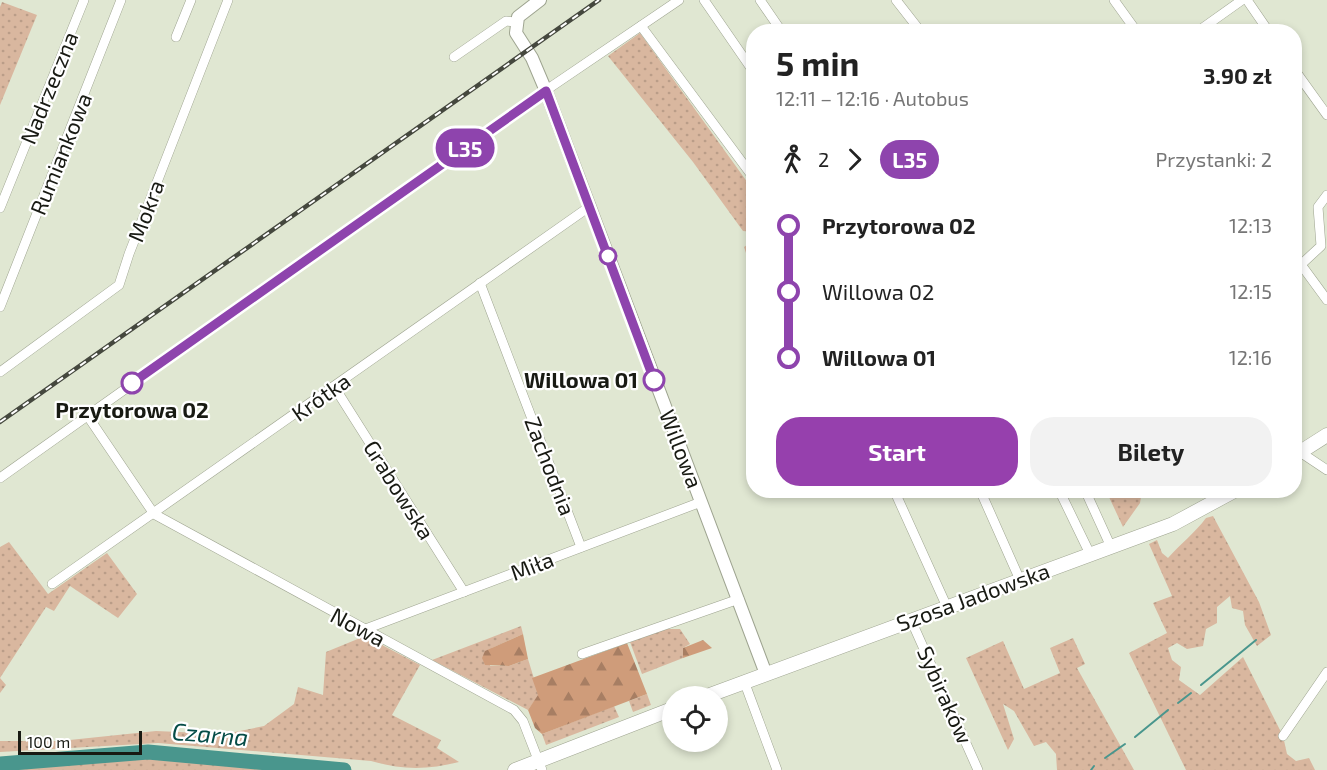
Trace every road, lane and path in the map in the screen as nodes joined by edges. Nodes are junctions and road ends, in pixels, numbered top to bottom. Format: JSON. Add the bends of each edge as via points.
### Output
{"nodes":[{"id":1,"x":84,"y":0,"type":"edge"},
{"id":2,"x":121,"y":0,"type":"edge"},
{"id":3,"x":191,"y":0,"type":"edge"},
{"id":4,"x":228,"y":0,"type":"edge"},
{"id":5,"x":540,"y":0,"type":"edge"},
{"id":6,"x":679,"y":0,"type":"edge"},
{"id":7,"x":704,"y":0,"type":"edge"},
{"id":8,"x":760,"y":0,"type":"edge"},
{"id":9,"x":896,"y":0,"type":"edge"},
{"id":10,"x":1114,"y":0,"type":"edge"},
{"id":11,"x":1244,"y":0,"type":"edge"},
{"id":12,"x":515,"y":22,"type":"junction"},
{"id":13,"x":776,"y":24,"type":"edge"},
{"id":14,"x":915,"y":24,"type":"edge"},
{"id":15,"x":1131,"y":24,"type":"edge"},
{"id":16,"x":1209,"y":24,"type":"edge"},
{"id":17,"x":1263,"y":24,"type":"edge"},
{"id":18,"x":641,"y":26,"type":"junction"},
{"id":19,"x":176,"y":37,"type":"dead end"},
{"id":20,"x":454,"y":57,"type":"dead end"},
{"id":21,"x":746,"y":61,"type":"edge"},
{"id":22,"x":1302,"y":80,"type":"edge"},
{"id":23,"x":546,"y":91,"type":"junction"},
{"id":24,"x":1327,"y":115,"type":"edge"},
{"id":25,"x":746,"y":168,"type":"edge"},
{"id":26,"x":1327,"y":195,"type":"edge"},
{"id":27,"x":589,"y":207,"type":"junction"},
{"id":28,"x":0,"y":208,"type":"edge"},
{"id":29,"x":1302,"y":264,"type":"edge"},
{"id":30,"x":1302,"y":272,"type":"edge"},
{"id":31,"x":480,"y":284,"type":"junction"},
{"id":32,"x":1327,"y":300,"type":"edge"},
{"id":33,"x":0,"y":307,"type":"edge"},
{"id":34,"x":0,"y":372,"type":"edge"},
{"id":35,"x":335,"y":388,"type":"junction"},
{"id":36,"x":87,"y":415,"type":"junction"},
{"id":37,"x":1327,"y":435,"type":"edge"},
{"id":38,"x":1302,"y":451,"type":"edge"},
{"id":39,"x":1302,"y":456,"type":"edge"},
{"id":40,"x":1327,"y":470,"type":"edge"},
{"id":41,"x":0,"y":478,"type":"edge"},
{"id":42,"x":898,"y":498,"type":"edge"},
{"id":43,"x":984,"y":498,"type":"edge"},
{"id":44,"x":1063,"y":498,"type":"edge"},
{"id":45,"x":1089,"y":498,"type":"edge"},
{"id":46,"x":1221,"y":498,"type":"edge"},
{"id":47,"x":701,"y":502,"type":"junction"},
{"id":48,"x":154,"y":514,"type":"junction"},
{"id":49,"x":1111,"y":547,"type":"junction"},
{"id":50,"x":581,"y":548,"type":"junction"},
{"id":51,"x":1090,"y":554,"type":"junction"},
{"id":52,"x":1020,"y":580,"type":"junction"},
{"id":53,"x":52,"y":584,"type":"dead end"},
{"id":54,"x":464,"y":592,"type":"junction"},
{"id":55,"x":739,"y":599,"type":"junction"},
{"id":56,"x":947,"y":606,"type":"junction"},
{"id":57,"x":911,"y":620,"type":"junction"},
{"id":58,"x":363,"y":630,"type":"junction"},
{"id":59,"x":582,"y":654,"type":"dead end"},
{"id":60,"x":1327,"y":672,"type":"edge"},
{"id":61,"x":766,"y":674,"type":"junction"},
{"id":62,"x":744,"y":681,"type":"junction"},
{"id":63,"x":728,"y":687,"type":"edge"},
{"id":64,"x":662,"y":714,"type":"edge"},
{"id":65,"x":1283,"y":736,"type":"dead end"},
{"id":66,"x":539,"y":766,"type":"edge"},
{"id":67,"x":515,"y":770,"type":"edge"},
{"id":68,"x":777,"y":770,"type":"edge"},
{"id":69,"x":978,"y":770,"type":"edge"}],
"edges":[{"from":1,"to":28,"type":"street","name":"Nadrzeczna"},
{"from":2,"to":33,"type":"street","name":"Rumiankowa"},
{"from":3,"to":19,"type":"street"},
{"from":4,"to":34,"type":"street","name":"Mokra","via":[[119,285]]},
{"from":5,"to":12,"type":"street"},
{"from":6,"to":18,"type":"street"},
{"from":7,"to":21,"type":"street"},
{"from":8,"to":13,"type":"street"},
{"from":9,"to":14,"type":"street"},
{"from":10,"to":15,"type":"street"},
{"from":11,"to":16,"type":"street"},
{"from":11,"to":17,"type":"street"},
{"from":12,"to":20,"type":"street","via":[[506,21]]},
{"from":12,"to":23,"type":"street","name":"Willowa","via":[[516,33],[532,57]]},
{"from":18,"to":23,"type":"street"},
{"from":18,"to":25,"type":"street"},
{"from":22,"to":24,"type":"street"},
{"from":23,"to":27,"type":"street","name":"Willowa"},
{"from":23,"to":36,"type":"street"},
{"from":26,"to":29,"type":"street","via":[[1318,207],[1321,246]]},
{"from":27,"to":31,"type":"street","name":"Krótka"},
{"from":27,"to":47,"type":"street","name":"Willowa"},
{"from":30,"to":32,"type":"street"},
{"from":31,"to":35,"type":"street","name":"Krótka"},
{"from":31,"to":50,"type":"street","name":"Zachodnia"},
{"from":35,"to":48,"type":"street","name":"Krótka"},
{"from":35,"to":54,"type":"street","name":"Grabowska"},
{"from":36,"to":41,"type":"street"},
{"from":36,"to":48,"type":"street"},
{"from":37,"to":38,"type":"main road"},
{"from":39,"to":40,"type":"street"},
{"from":42,"to":56,"type":"street"},
{"from":43,"to":52,"type":"street"},
{"from":44,"to":51,"type":"street"},
{"from":45,"to":49,"type":"street"},
{"from":46,"to":49,"type":"main road","name":"Szosa Jadowska","via":[[1173,524]]},
{"from":47,"to":50,"type":"street","name":"Miła"},
{"from":47,"to":55,"type":"street","name":"Willowa"},
{"from":48,"to":53,"type":"street","name":"Krótka"},
{"from":48,"to":58,"type":"street","name":"Nowa"},
{"from":49,"to":51,"type":"main road","name":"Szosa Jadowska"},
{"from":50,"to":54,"type":"street","name":"Miła"},
{"from":51,"to":52,"type":"main road","name":"Szosa Jadowska"},
{"from":52,"to":56,"type":"main road","name":"Szosa Jadowska"},
{"from":54,"to":58,"type":"street","name":"Miła"},
{"from":55,"to":59,"type":"street"},
{"from":55,"to":61,"type":"street","name":"Willowa"},
{"from":56,"to":57,"type":"main road","name":"Szosa Jadowska"},
{"from":57,"to":61,"type":"main road","name":"Szosa Jadowska"},
{"from":57,"to":69,"type":"street","name":"Sybiraków"},
{"from":58,"to":66,"type":"street","name":"Nowa","via":[[514,710],[525,725]]},
{"from":60,"to":65,"type":"street"},
{"from":61,"to":62,"type":"main road","name":"Szosa Jadowska"},
{"from":62,"to":63,"type":"main road","name":"Szosa Jadowska"},
{"from":62,"to":68,"type":"street"},
{"from":64,"to":66,"type":"main road"},
{"from":66,"to":67,"type":"main road"}]}
